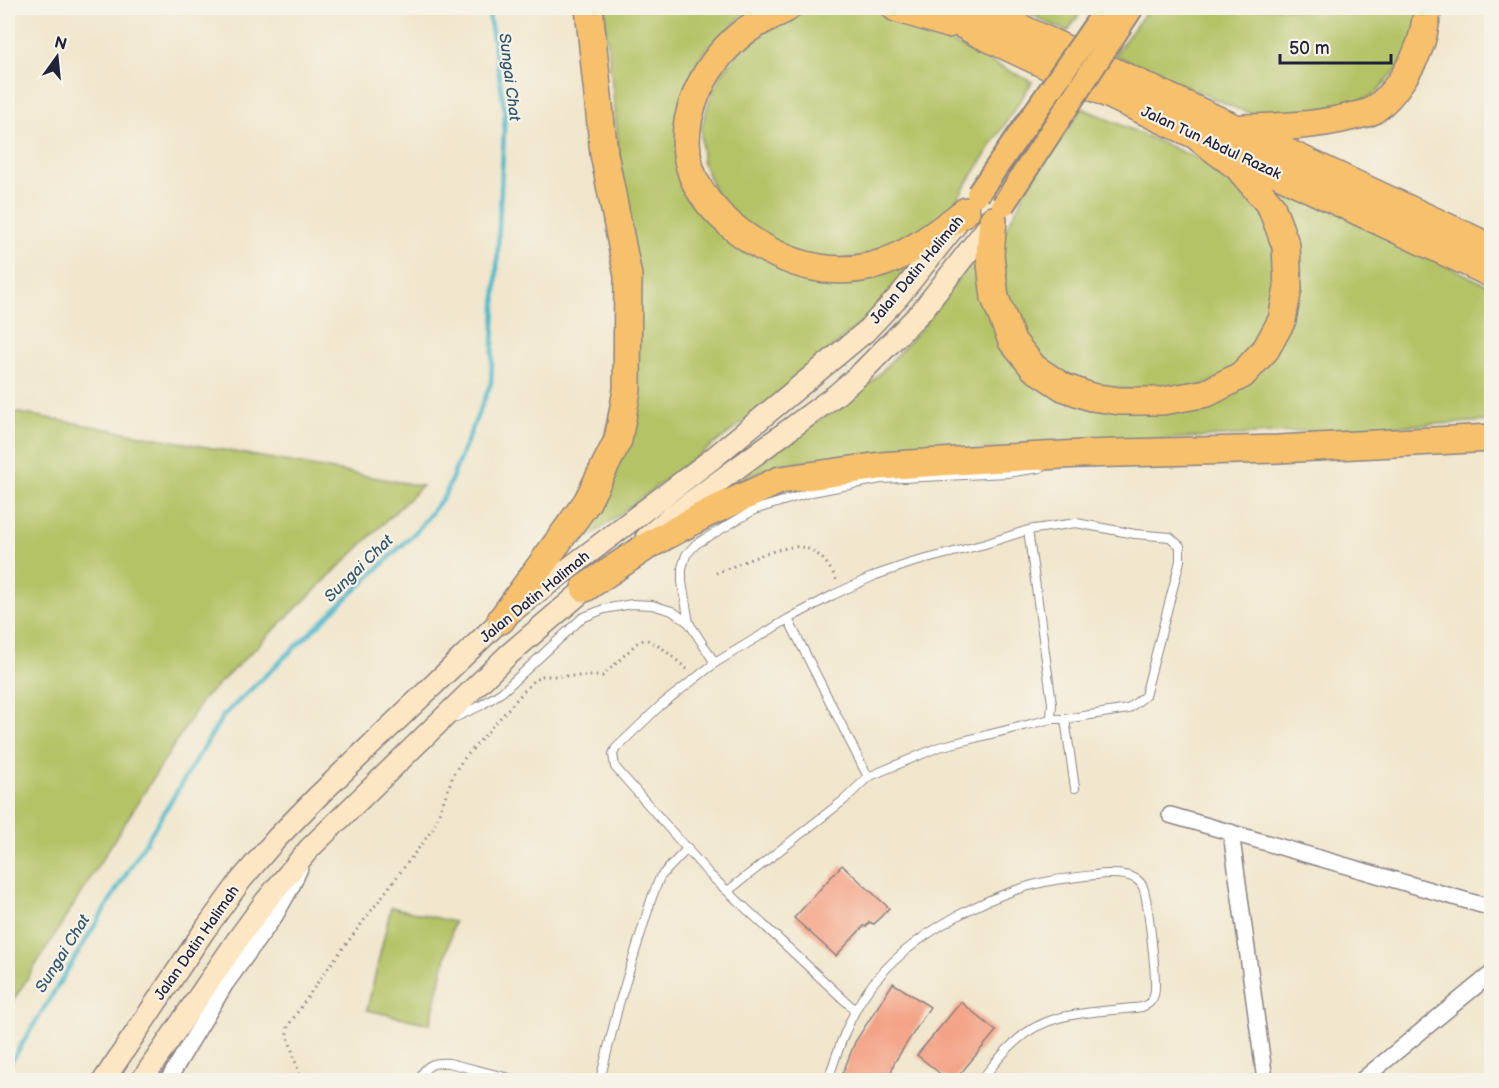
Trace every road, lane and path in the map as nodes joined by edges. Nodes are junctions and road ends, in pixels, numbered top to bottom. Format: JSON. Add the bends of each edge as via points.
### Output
{"nodes":[{"id":1,"x":589,"y":8,"type":"edge"},
{"id":2,"x":787,"y":8,"type":"edge"},
{"id":3,"x":896,"y":8,"type":"edge"},
{"id":4,"x":932,"y":8,"type":"edge"},
{"id":5,"x":990,"y":8,"type":"edge"},
{"id":6,"x":1107,"y":8,"type":"edge"},
{"id":7,"x":1132,"y":8,"type":"edge"},
{"id":8,"x":1428,"y":8,"type":"edge"},
{"id":9,"x":979,"y":20,"type":"edge"},
{"id":10,"x":1016,"y":26,"type":"junction"},
{"id":11,"x":1236,"y":128,"type":"junction"},
{"id":12,"x":1199,"y":138,"type":"junction"},
{"id":13,"x":972,"y":203,"type":"junction"},
{"id":14,"x":998,"y":212,"type":"junction"},
{"id":15,"x":1491,"y":249,"type":"edge"},
{"id":16,"x":1491,"y":274,"type":"edge"},
{"id":17,"x":1491,"y":438,"type":"edge"},
{"id":18,"x":1062,"y":461,"type":"junction"},
{"id":19,"x":1028,"y":530,"type":"junction"},
{"id":20,"x":716,"y":573,"type":"dead end"},
{"id":21,"x":585,"y":588,"type":"junction"},
{"id":22,"x":841,"y":591,"type":"junction"},
{"id":23,"x":788,"y":619,"type":"junction"},
{"id":24,"x":501,"y":620,"type":"junction"},
{"id":25,"x":689,"y":623,"type":"junction"},
{"id":26,"x":715,"y":663,"type":"junction"},
{"id":27,"x":696,"y":677,"type":"junction"},
{"id":28,"x":1051,"y":719,"type":"junction"},
{"id":29,"x":1065,"y":719,"type":"junction"},
{"id":30,"x":433,"y":727,"type":"junction"},
{"id":31,"x":868,"y":777,"type":"junction"},
{"id":32,"x":1075,"y":788,"type":"dead end"},
{"id":33,"x":1170,"y":815,"type":"dead end"},
{"id":34,"x":1231,"y":832,"type":"junction"},
{"id":35,"x":688,"y":848,"type":"junction"},
{"id":36,"x":309,"y":849,"type":"junction"},
{"id":37,"x":729,"y":890,"type":"junction"},
{"id":38,"x":1491,"y":908,"type":"edge"},
{"id":39,"x":1491,"y":973,"type":"edge"},
{"id":40,"x":855,"y":1010,"type":"junction"},
{"id":41,"x":178,"y":1064,"type":"junction"},
{"id":42,"x":104,"y":1080,"type":"edge"},
{"id":43,"x":142,"y":1080,"type":"edge"},
{"id":44,"x":168,"y":1080,"type":"edge"},
{"id":45,"x":177,"y":1080,"type":"edge"},
{"id":46,"x":301,"y":1080,"type":"edge"},
{"id":47,"x":419,"y":1080,"type":"edge"},
{"id":48,"x":517,"y":1080,"type":"edge"},
{"id":49,"x":600,"y":1080,"type":"edge"},
{"id":50,"x":828,"y":1080,"type":"edge"},
{"id":51,"x":981,"y":1080,"type":"edge"},
{"id":52,"x":1265,"y":1080,"type":"edge"},
{"id":53,"x":1362,"y":1080,"type":"edge"}],
"edges":[{"from":1,"to":24,"type":"highway","via":[[604,154],[628,276],[627,390],[618,441],[587,502]]},
{"from":2,"to":13,"type":"highway","via":[[729,45],[705,75],[693,104],[687,129],[687,155],[691,171],[718,214],[744,237],[777,255],[808,267],[840,270],[898,257]]},
{"from":3,"to":9,"type":"highway"},
{"from":4,"to":9,"type":"highway","name":"Jalan Tun Abdul Razak"},
{"from":5,"to":10,"type":"highway"},
{"from":6,"to":13,"type":"main road","name":"Jalan Datin Halimah","bridge":true},
{"from":7,"to":14,"type":"main road","name":"Jalan Datin Halimah","bridge":true},
{"from":8,"to":11,"type":"highway","via":[[1423,37],[1410,64],[1395,89],[1370,112],[1291,127]]},
{"from":9,"to":10,"type":"highway","name":"Jalan Tun Abdul Razak"},
{"from":9,"to":12,"type":"highway","name":"Jalan Tun Abdul Razak"},
{"from":10,"to":11,"type":"highway","name":"Jalan Tun Abdul Razak"},
{"from":11,"to":15,"type":"highway","name":"Jalan Tun Abdul Razak"},
{"from":12,"to":14,"type":"highway","via":[[1238,167],[1271,206],[1286,246],[1288,288],[1282,320],[1266,349],[1242,375],[1207,393],[1163,401],[1091,397],[1063,387],[1034,368],[1012,341],[995,298],[990,255]]},
{"from":12,"to":16,"type":"highway","name":"Jalan Tun Abdul Razak"},
{"from":13,"to":24,"type":"main road","name":"Jalan Datin Halimah","via":[[925,266],[865,332],[712,459]]},
{"from":14,"to":21,"type":"main road","name":"Jalan Datin Halimah","via":[[921,312],[861,373],[672,516]]},
{"from":17,"to":18,"type":"highway"},
{"from":18,"to":21,"type":"highway","via":[[880,466],[780,480],[647,546]]},
{"from":18,"to":25,"type":"lane","via":[[1007,473],[881,479],[812,492],[754,510],[696,544],[686,555],[682,582]]},
{"from":19,"to":22,"type":"lane","via":[[911,563]]},
{"from":19,"to":28,"type":"lane"},
{"from":19,"to":29,"type":"lane","via":[[1076,523],[1170,537],[1179,546],[1180,561],[1145,696],[1128,709]]},
{"from":20,"to":22,"type":"path","via":[[782,549],[802,547],[824,559]]},
{"from":21,"to":30,"type":"main road","name":"Jalan Datin Halimah"},
{"from":22,"to":23,"type":"lane"},
{"from":23,"to":26,"type":"lane"},
{"from":23,"to":31,"type":"lane"},
{"from":24,"to":42,"type":"main road","name":"Jalan Datin Halimah","via":[[277,838],[204,931]]},
{"from":25,"to":26,"type":"lane"},
{"from":25,"to":30,"type":"lane","via":[[672,611],[652,605],[604,609],[582,618],[502,692]]},
{"from":26,"to":27,"type":"lane"},
{"from":27,"to":35,"type":"lane","via":[[661,705],[613,754],[615,767]]},
{"from":27,"to":46,"type":"path","via":[[646,639],[603,676],[542,676],[533,681],[462,760],[433,829],[288,1026],[286,1034]]},
{"from":28,"to":29,"type":"lane"},
{"from":28,"to":31,"type":"lane","via":[[939,747]]},
{"from":29,"to":32,"type":"lane"},
{"from":30,"to":36,"type":"main road","name":"Jalan Datin Halimah"},
{"from":31,"to":37,"type":"lane"},
{"from":33,"to":34,"type":"street"},
{"from":34,"to":38,"type":"street"},
{"from":34,"to":52,"type":"street"},
{"from":35,"to":37,"type":"lane","via":[[710,875]]},
{"from":35,"to":49,"type":"lane","via":[[660,877],[652,897]]},
{"from":36,"to":41,"type":"street","via":[[275,916],[225,985]]},
{"from":36,"to":43,"type":"main road","name":"Jalan Datin Halimah","via":[[238,939]]},
{"from":37,"to":40,"type":"lane"},
{"from":39,"to":53,"type":"street"},
{"from":40,"to":50,"type":"lane"},
{"from":40,"to":51,"type":"lane","via":[[879,976],[905,952],[996,896],[1053,879],[1114,875],[1137,879],[1146,899],[1156,986],[1153,1000],[1142,1007],[1078,1013],[1041,1024],[1016,1040]]},
{"from":41,"to":44,"type":"street"},
{"from":41,"to":45,"type":"lane"},
{"from":47,"to":48,"type":"lane","via":[[428,1065],[449,1062]]}]}
